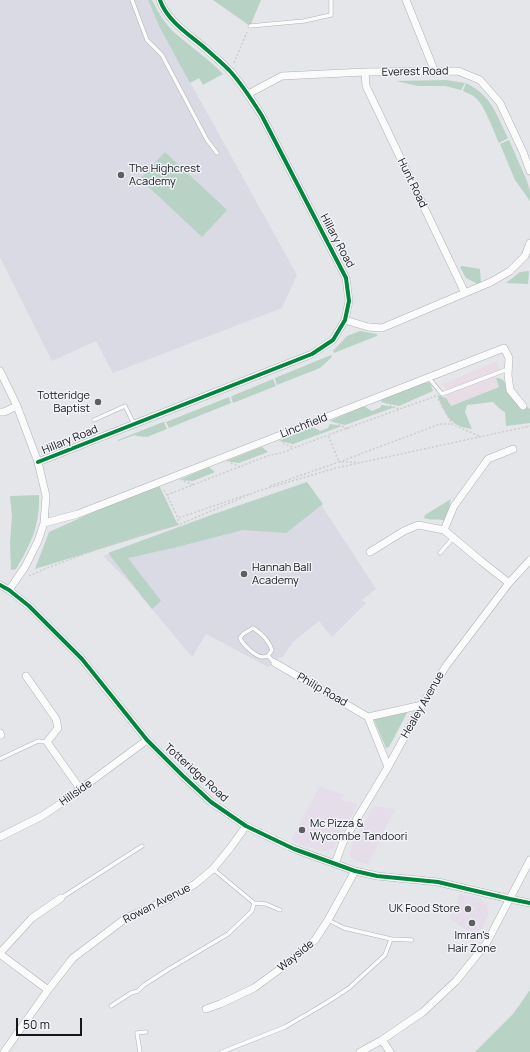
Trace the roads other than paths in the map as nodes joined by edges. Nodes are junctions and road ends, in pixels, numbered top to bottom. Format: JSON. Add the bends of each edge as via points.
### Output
{"nodes":[{"id":1,"x":132,"y":0,"type":"edge"},
{"id":2,"x":160,"y":0,"type":"edge"},
{"id":3,"x":331,"y":0,"type":"edge"},
{"id":4,"x":406,"y":0,"type":"edge"},
{"id":5,"x":250,"y":26,"type":"road end"},
{"id":6,"x":365,"y":72,"type":"junction"},
{"id":7,"x":435,"y":72,"type":"junction"},
{"id":8,"x":248,"y":94,"type":"junction"},
{"id":9,"x":217,"y":152,"type":"dead end"},
{"id":10,"x":530,"y":171,"type":"edge"},
{"id":11,"x":530,"y":243,"type":"edge"},
{"id":12,"x":527,"y":257,"type":"edge"},
{"id":13,"x":465,"y":293,"type":"junction"},
{"id":14,"x":345,"y":320,"type":"junction"},
{"id":15,"x":508,"y":369,"type":"junction"},
{"id":16,"x":0,"y":371,"type":"edge"},
{"id":17,"x":428,"y":377,"type":"junction"},
{"id":18,"x":17,"y":406,"type":"junction"},
{"id":19,"x":523,"y":406,"type":"dead end"},
{"id":20,"x":0,"y":412,"type":"edge"},
{"id":21,"x":94,"y":420,"type":"dead end"},
{"id":22,"x":134,"y":424,"type":"junction"},
{"id":23,"x":513,"y":449,"type":"dead end"},
{"id":24,"x":38,"y":462,"type":"junction"},
{"id":25,"x":44,"y":523,"type":"junction"},
{"id":26,"x":444,"y":530,"type":"junction"},
{"id":27,"x":453,"y":538,"type":"junction"},
{"id":28,"x":370,"y":552,"type":"dead end"},
{"id":29,"x":440,"y":553,"type":"dead end"},
{"id":30,"x":530,"y":560,"type":"edge"},
{"id":31,"x":509,"y":583,"type":"junction"},
{"id":32,"x":0,"y":585,"type":"edge"},
{"id":33,"x":9,"y":590,"type":"junction"},
{"id":34,"x":268,"y":656,"type":"junction"},
{"id":35,"x":275,"y":663,"type":"joint"},
{"id":36,"x":26,"y":676,"type":"dead end"},
{"id":37,"x":422,"y":705,"type":"junction"},
{"id":38,"x":368,"y":717,"type":"junction"},
{"id":39,"x":147,"y":740,"type":"junction"},
{"id":40,"x":47,"y":742,"type":"junction"},
{"id":41,"x":0,"y":759,"type":"edge"},
{"id":42,"x":388,"y":767,"type":"junction"},
{"id":43,"x":81,"y":790,"type":"junction"},
{"id":44,"x":246,"y":826,"type":"junction"},
{"id":45,"x":0,"y":837,"type":"edge"},
{"id":46,"x":142,"y":846,"type":"dead end"},
{"id":47,"x":530,"y":860,"type":"edge"},
{"id":48,"x":335,"y":864,"type":"junction"},
{"id":49,"x":213,"y":869,"type":"junction"},
{"id":50,"x":355,"y":871,"type":"junction"},
{"id":51,"x":61,"y":898,"type":"joint"},
{"id":52,"x":510,"y":899,"type":"junction"},
{"id":53,"x":254,"y":903,"type":"junction"},
{"id":54,"x":530,"y":903,"type":"edge"},
{"id":55,"x":280,"y":910,"type":"dead end"},
{"id":56,"x":328,"y":920,"type":"junction"},
{"id":57,"x":391,"y":939,"type":"junction"},
{"id":58,"x":412,"y":940,"type":"dead end"},
{"id":59,"x":0,"y":954,"type":"edge"},
{"id":60,"x":48,"y":990,"type":"junction"},
{"id":61,"x":111,"y":1006,"type":"dead end"},
{"id":62,"x":206,"y":1008,"type":"dead end"},
{"id":63,"x":146,"y":1032,"type":"dead end"},
{"id":64,"x":382,"y":1040,"type":"junction"},
{"id":65,"x":4,"y":1052,"type":"edge"},
{"id":66,"x":140,"y":1052,"type":"edge"},
{"id":67,"x":222,"y":1052,"type":"edge"},
{"id":68,"x":360,"y":1052,"type":"edge"},
{"id":69,"x":390,"y":1052,"type":"edge"}],
"edges":[{"from":1,"to":9,"type":"lane","via":[[147,40],[162,55],[207,140]]},
{"from":2,"to":8,"type":"street","name":"Hillary Road","via":[[175,23],[210,52]]},
{"from":3,"to":5,"type":"lane","via":[[331,15],[304,21]]},
{"from":4,"to":7,"type":"street"},
{"from":6,"to":7,"type":"street","name":"Everest Road"},
{"from":6,"to":8,"type":"street","name":"Everest Road","via":[[282,76]]},
{"from":6,"to":13,"type":"street","name":"Hunt Road","via":[[366,86]]},
{"from":7,"to":10,"type":"street","name":"Everest Road","via":[[458,71],[480,80],[500,103]]},
{"from":8,"to":14,"type":"street","name":"Hillary Road","via":[[262,116],[346,278],[349,301]]},
{"from":11,"to":12,"type":"street"},
{"from":12,"to":13,"type":"street","via":[[510,271]]},
{"from":13,"to":14,"type":"street","via":[[382,328]]},
{"from":14,"to":22,"type":"street","name":"Hillary Road","via":[[333,340],[312,354]]},
{"from":15,"to":17,"type":"lane","via":[[442,394]]},
{"from":15,"to":17,"type":"street","name":"Linchfield","via":[[509,358],[504,348]]},
{"from":15,"to":19,"type":"street","name":"Linchfield","via":[[510,390]]},
{"from":16,"to":18,"type":"street"},
{"from":17,"to":25,"type":"street","name":"Linchfield","via":[[78,514]]},
{"from":18,"to":20,"type":"street"},
{"from":18,"to":24,"type":"street"},
{"from":21,"to":22,"type":"lane","via":[[125,406]]},
{"from":22,"to":24,"type":"street","name":"Hillary Road"},
{"from":23,"to":26,"type":"street","via":[[488,459],[454,506]]},
{"from":24,"to":25,"type":"street","via":[[46,496]]},
{"from":25,"to":33,"type":"street","via":[[25,567]]},
{"from":26,"to":27,"type":"street"},
{"from":26,"to":28,"type":"street","via":[[418,525]]},
{"from":27,"to":29,"type":"lane"},
{"from":27,"to":31,"type":"street"},
{"from":30,"to":31,"type":"street","name":"Healey Avenue"},
{"from":31,"to":37,"type":"street","name":"Healey Avenue","via":[[446,666]]},
{"from":32,"to":33,"type":"street","name":"Totteridge Road"},
{"from":33,"to":39,"type":"street","name":"Totteridge Road","via":[[29,606],[82,659]]},
{"from":34,"to":34,"type":"lane","via":[[272,650],[270,644],[258,631],[253,628],[243,634],[240,638],[249,649],[262,657]]},
{"from":34,"to":35,"type":"lane"},
{"from":35,"to":38,"type":"street","name":"Philip Road"},
{"from":36,"to":40,"type":"street","via":[[56,719],[58,728]]},
{"from":37,"to":38,"type":"street"},
{"from":37,"to":42,"type":"street","name":"Healey Avenue"},
{"from":38,"to":42,"type":"street"},
{"from":39,"to":43,"type":"street","name":"Hillside"},
{"from":39,"to":44,"type":"street","name":"Totteridge Road","via":[[211,802]]},
{"from":40,"to":41,"type":"lane","via":[[38,741]]},
{"from":40,"to":43,"type":"street"},
{"from":42,"to":48,"type":"street","name":"Healey Avenue","via":[[344,842]]},
{"from":43,"to":45,"type":"street","name":"Hillside","via":[[42,816]]},
{"from":44,"to":48,"type":"street","name":"Totteridge Road","via":[[294,849]]},
{"from":44,"to":49,"type":"street","name":"Rowan Avenue"},
{"from":46,"to":51,"type":"lane"},
{"from":47,"to":52,"type":"street"},
{"from":48,"to":50,"type":"street","name":"Totteridge Road"},
{"from":49,"to":53,"type":"lane"},
{"from":49,"to":60,"type":"street","name":"Rowan Avenue","via":[[196,884],[126,918],[73,958]]},
{"from":50,"to":52,"type":"street","name":"Totteridge Road","via":[[377,876],[438,882]]},
{"from":50,"to":56,"type":"street","name":"Wayside"},
{"from":51,"to":59,"type":"street","via":[[32,918]]},
{"from":52,"to":54,"type":"street","name":"Totteridge Road"},
{"from":52,"to":64,"type":"street","via":[[486,944],[456,981],[422,1012]]},
{"from":53,"to":55,"type":"lane","via":[[266,904]]},
{"from":53,"to":61,"type":"lane","via":[[252,910],[228,934]]},
{"from":56,"to":57,"type":"lane","via":[[344,928]]},
{"from":56,"to":62,"type":"street","name":"Wayside","via":[[316,940],[254,988]]},
{"from":57,"to":58,"type":"lane"},
{"from":57,"to":67,"type":"lane","via":[[385,956],[349,988],[285,1027]]},
{"from":59,"to":60,"type":"street"},
{"from":60,"to":65,"type":"street","name":"Rowan Avenue"},
{"from":63,"to":66,"type":"lane","via":[[137,1033]]},
{"from":64,"to":68,"type":"street"},
{"from":64,"to":69,"type":"street"}]}
